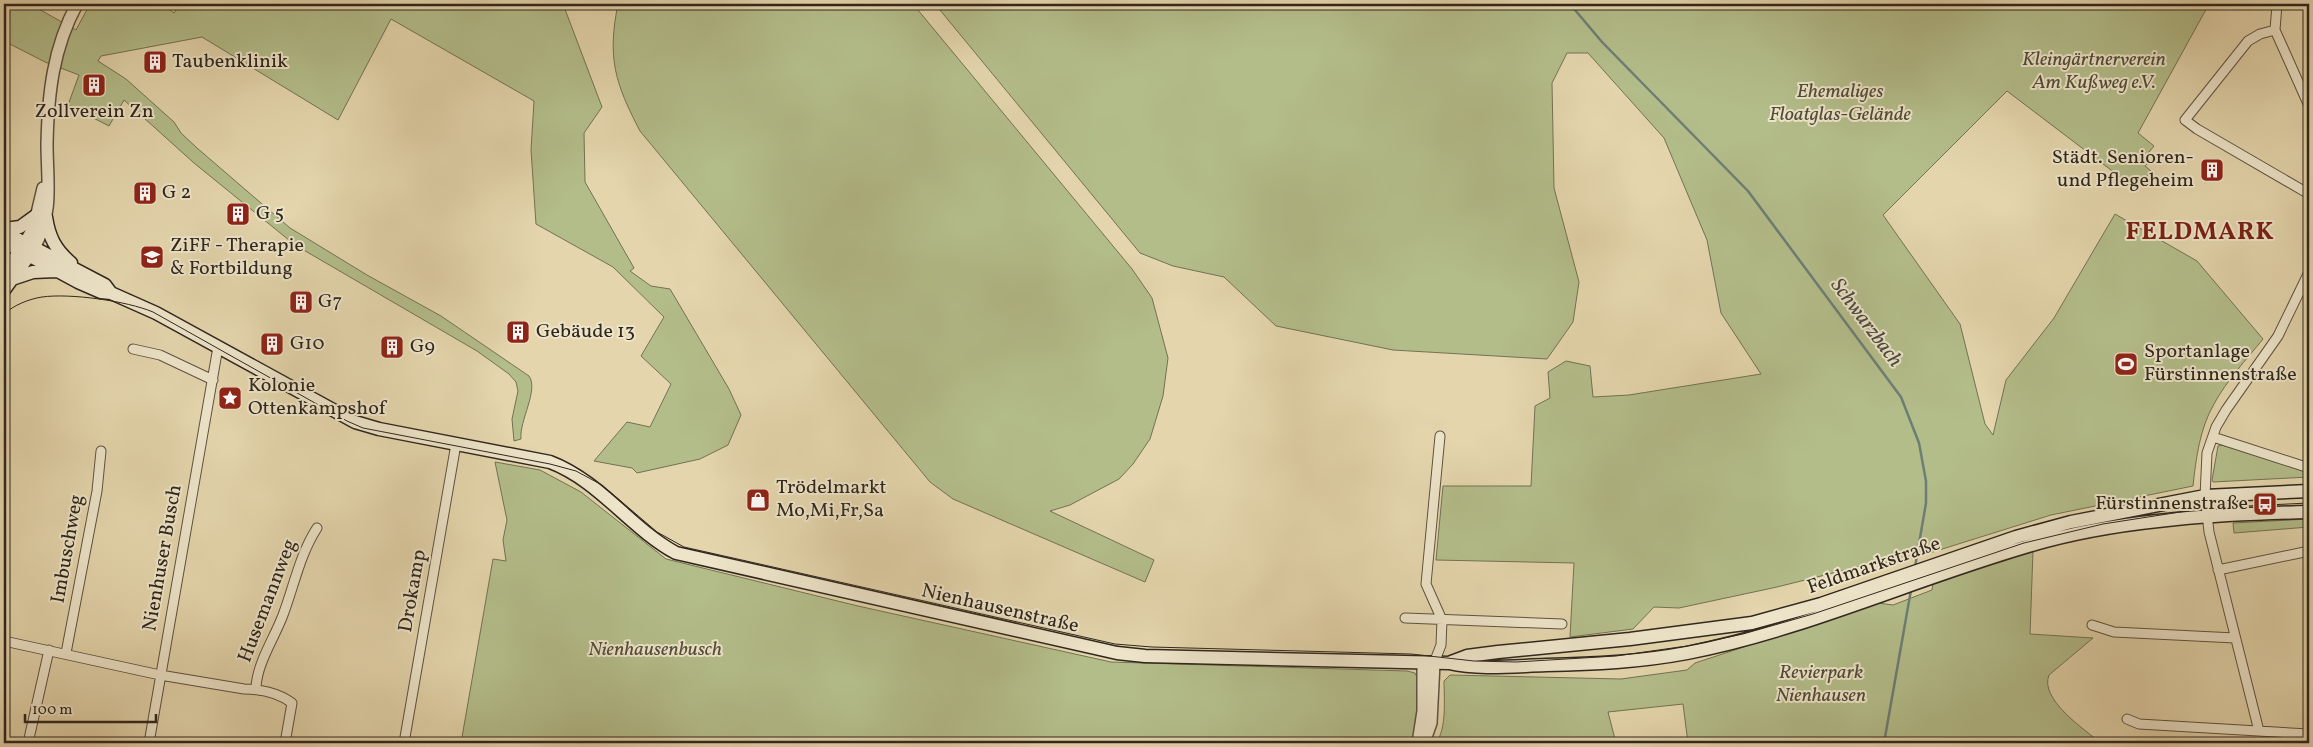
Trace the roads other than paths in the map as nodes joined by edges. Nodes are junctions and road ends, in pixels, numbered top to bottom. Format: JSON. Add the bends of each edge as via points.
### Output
{"nodes":[{"id":1,"x":77,"y":4,"type":"edge"},
{"id":2,"x":2277,"y":4,"type":"edge"},
{"id":3,"x":2274,"y":30,"type":"junction"},
{"id":4,"x":2306,"y":94,"type":"edge"},
{"id":5,"x":2309,"y":106,"type":"edge"},
{"id":6,"x":2309,"y":193,"type":"edge"},
{"id":7,"x":42,"y":215,"type":"junction"},
{"id":8,"x":4,"y":231,"type":"edge"},
{"id":9,"x":4,"y":242,"type":"edge"},
{"id":10,"x":27,"y":249,"type":"junction"},
{"id":11,"x":56,"y":271,"type":"junction"},
{"id":12,"x":2309,"y":272,"type":"edge"},
{"id":13,"x":82,"y":273,"type":"junction"},
{"id":14,"x":8,"y":276,"type":"edge"},
{"id":15,"x":4,"y":290,"type":"edge"},
{"id":16,"x":111,"y":293,"type":"junction"},
{"id":17,"x":218,"y":347,"type":"junction"},
{"id":18,"x":133,"y":349,"type":"dead end"},
{"id":19,"x":213,"y":380,"type":"junction"},
{"id":20,"x":1440,"y":436,"type":"dead end"},
{"id":21,"x":2213,"y":437,"type":"junction"},
{"id":22,"x":456,"y":444,"type":"junction"},
{"id":23,"x":101,"y":451,"type":"dead end"},
{"id":24,"x":2309,"y":468,"type":"edge"},
{"id":25,"x":2309,"y":492,"type":"edge"},
{"id":26,"x":2205,"y":496,"type":"junction"},
{"id":27,"x":2309,"y":512,"type":"edge"},
{"id":28,"x":2206,"y":518,"type":"junction"},
{"id":29,"x":316,"y":528,"type":"dead end"},
{"id":30,"x":2309,"y":551,"type":"edge"},
{"id":31,"x":2218,"y":570,"type":"junction"},
{"id":32,"x":1922,"y":575,"type":"junction"},
{"id":33,"x":1405,"y":618,"type":"dead end"},
{"id":34,"x":1442,"y":620,"type":"junction"},
{"id":35,"x":1562,"y":624,"type":"dead end"},
{"id":36,"x":2092,"y":625,"type":"dead end"},
{"id":37,"x":2235,"y":638,"type":"junction"},
{"id":38,"x":4,"y":640,"type":"edge"},
{"id":39,"x":50,"y":650,"type":"junction"},
{"id":40,"x":66,"y":653,"type":"junction"},
{"id":41,"x":1428,"y":663,"type":"junction"},
{"id":42,"x":1449,"y":663,"type":"junction"},
{"id":43,"x":160,"y":674,"type":"junction"},
{"id":44,"x":256,"y":688,"type":"junction"},
{"id":45,"x":2127,"y":719,"type":"dead end"},
{"id":46,"x":2259,"y":731,"type":"junction"},
{"id":47,"x":2309,"y":734,"type":"edge"},
{"id":48,"x":28,"y":743,"type":"edge"},
{"id":49,"x":149,"y":743,"type":"edge"},
{"id":50,"x":284,"y":743,"type":"edge"},
{"id":51,"x":404,"y":743,"type":"edge"},
{"id":52,"x":1418,"y":743,"type":"edge"},
{"id":53,"x":1424,"y":743,"type":"edge"}],
"edges":[{"from":1,"to":7,"type":"street","via":[[59,42],[52,70],[48,160],[50,194]]},
{"from":2,"to":3,"type":"street"},
{"from":3,"to":4,"type":"street"},
{"from":3,"to":6,"type":"street","via":[[2248,41],[2185,120],[2197,130]]},
{"from":4,"to":5,"type":"street"},
{"from":7,"to":8,"type":"main road","via":[[20,227]]},
{"from":7,"to":10,"type":"street"},
{"from":7,"to":13,"type":"main road","via":[[55,247]]},
{"from":8,"to":10,"type":"main road"},
{"from":9,"to":10,"type":"main road"},
{"from":10,"to":11,"type":"main road"},
{"from":10,"to":13,"type":"main road"},
{"from":10,"to":14,"type":"main road"},
{"from":11,"to":14,"type":"main road"},
{"from":11,"to":16,"type":"main road","via":[[101,292]]},
{"from":12,"to":21,"type":"street","via":[[2278,336],[2226,410]]},
{"from":13,"to":16,"type":"main road","via":[[106,285]]},
{"from":14,"to":15,"type":"main road"},
{"from":16,"to":17,"type":"main road","name":"Nienhausenstraße"},
{"from":17,"to":19,"type":"street","name":"Nienhuser Busch"},
{"from":17,"to":22,"type":"main road","name":"Nienhausenstraße","via":[[363,426]]},
{"from":18,"to":19,"type":"street","via":[[160,355]]},
{"from":19,"to":43,"type":"street","name":"Nienhuser Busch"},
{"from":20,"to":34,"type":"street","via":[[1426,584]]},
{"from":21,"to":24,"type":"street"},
{"from":21,"to":26,"type":"street","via":[[2207,453]]},
{"from":22,"to":41,"type":"main road","name":"Nienhausenstraße","via":[[550,462],[573,472],[657,542],[692,558],[1117,653]]},
{"from":22,"to":51,"type":"street","name":"Drokamp"},
{"from":23,"to":40,"type":"street","name":"Imbuschweg"},
{"from":25,"to":26,"type":"main road","name":"Feldmarkstraße"},
{"from":26,"to":28,"type":"street"},
{"from":26,"to":32,"type":"main road","name":"Feldmarkstraße","via":[[2071,522],[2016,537]]},
{"from":27,"to":28,"type":"main road","name":"Feldmarkstraße"},
{"from":28,"to":31,"type":"street"},
{"from":28,"to":32,"type":"main road","name":"Feldmarkstraße","via":[[2077,534]]},
{"from":29,"to":44,"type":"street","name":"Husemannweg","via":[[306,544],[282,617],[258,674]]},
{"from":30,"to":31,"type":"street"},
{"from":31,"to":37,"type":"street"},
{"from":32,"to":42,"type":"main road","name":"Feldmarkstraße","via":[[1902,576],[1821,604],[1752,623],[1498,652]]},
{"from":32,"to":42,"type":"main road","name":"Feldmarkstraße","via":[[1898,589],[1806,621],[1687,653],[1613,664],[1460,666]]},
{"from":33,"to":34,"type":"street"},
{"from":34,"to":35,"type":"street"},
{"from":34,"to":41,"type":"street","via":[[1441,645]]},
{"from":36,"to":37,"type":"street","via":[[2114,632]]},
{"from":37,"to":46,"type":"street"},
{"from":38,"to":39,"type":"street","name":"Husemannweg"},
{"from":39,"to":40,"type":"street","name":"Husemannweg"},
{"from":39,"to":48,"type":"street"},
{"from":40,"to":43,"type":"street","name":"Husemannweg"},
{"from":41,"to":42,"type":"main road","name":"Feldmarkstraße"},
{"from":41,"to":52,"type":"street"},
{"from":41,"to":53,"type":"street","via":[[1431,723]]},
{"from":43,"to":44,"type":"street","name":"Husemannweg","via":[[244,689]]},
{"from":43,"to":49,"type":"street","name":"Nienhuser Busch"},
{"from":44,"to":50,"type":"street","name":"Husemannweg","via":[[292,703]]},
{"from":45,"to":46,"type":"street","via":[[2139,724]]},
{"from":46,"to":47,"type":"street"}]}
